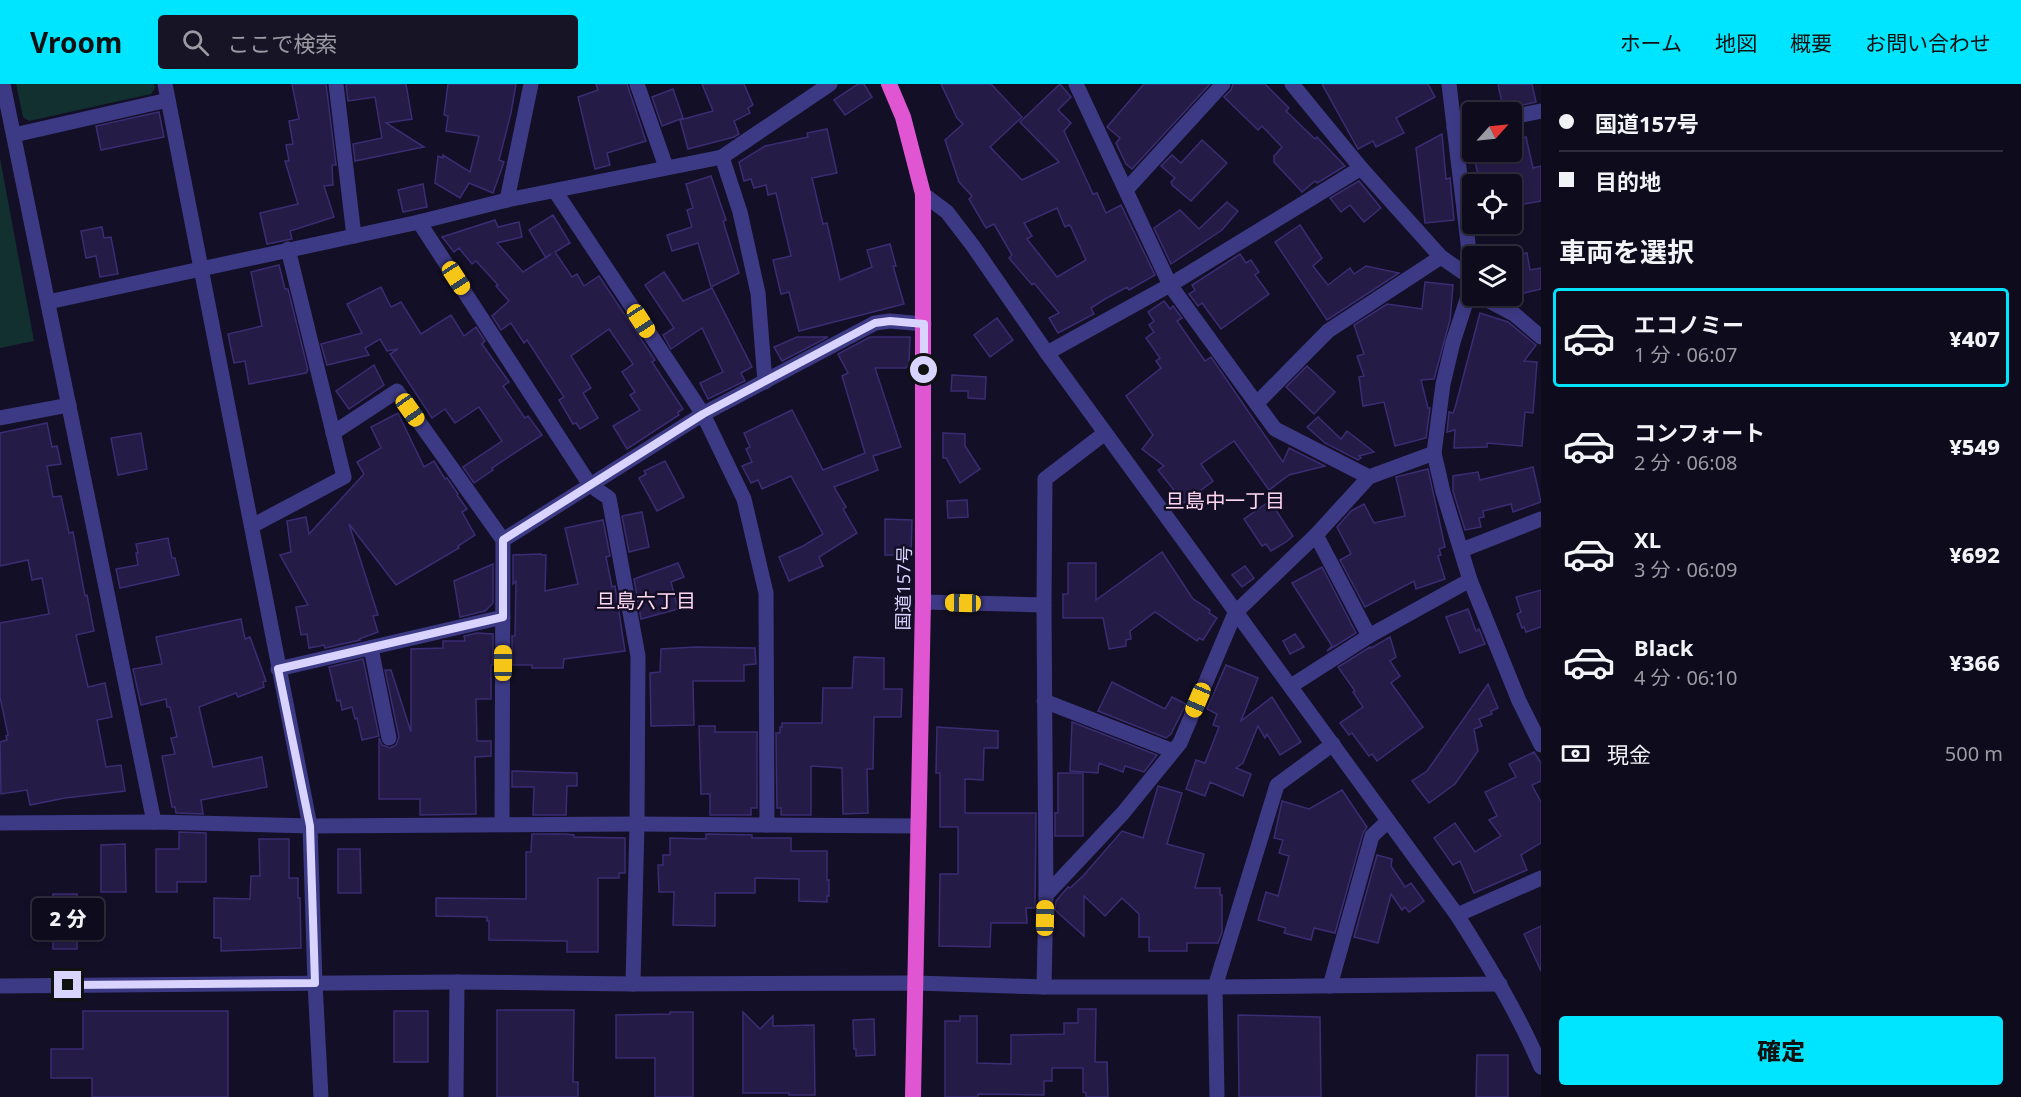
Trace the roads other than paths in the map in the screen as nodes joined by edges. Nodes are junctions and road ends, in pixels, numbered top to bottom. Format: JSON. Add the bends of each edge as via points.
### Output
{"nodes":[{"id":1,"x":3,"y":84,"type":"edge"},
{"id":2,"x":165,"y":84,"type":"edge"},
{"id":3,"x":336,"y":84,"type":"edge"},
{"id":4,"x":531,"y":84,"type":"edge"},
{"id":5,"x":637,"y":84,"type":"edge"},
{"id":6,"x":830,"y":84,"type":"edge"},
{"id":7,"x":889,"y":84,"type":"edge"},
{"id":8,"x":1076,"y":84,"type":"edge"},
{"id":9,"x":1223,"y":84,"type":"edge"},
{"id":10,"x":1292,"y":84,"type":"edge"},
{"id":11,"x":1449,"y":84,"type":"edge"},
{"id":12,"x":168,"y":100,"type":"junction"},
{"id":13,"x":1541,"y":111,"type":"edge"},
{"id":14,"x":1522,"y":115,"type":"edge"},
{"id":15,"x":1462,"y":126,"type":"edge"},
{"id":16,"x":1454,"y":128,"type":"junction"},
{"id":17,"x":14,"y":135,"type":"junction"},
{"id":18,"x":722,"y":157,"type":"junction"},
{"id":19,"x":666,"y":167,"type":"junction"},
{"id":20,"x":1361,"y":168,"type":"junction"},
{"id":21,"x":1126,"y":190,"type":"junction"},
{"id":22,"x":555,"y":191,"type":"junction"},
{"id":23,"x":923,"y":194,"type":"junction"},
{"id":24,"x":507,"y":200,"type":"junction"},
{"id":25,"x":419,"y":222,"type":"junction"},
{"id":26,"x":354,"y":236,"type":"junction"},
{"id":27,"x":1468,"y":246,"type":"edge"},
{"id":28,"x":288,"y":249,"type":"junction"},
{"id":29,"x":1441,"y":257,"type":"junction"},
{"id":30,"x":202,"y":267,"type":"junction"},
{"id":31,"x":1462,"y":277,"type":"edge"},
{"id":32,"x":1170,"y":285,"type":"junction"},
{"id":33,"x":48,"y":302,"type":"junction"},
{"id":34,"x":1466,"y":306,"type":"edge"},
{"id":35,"x":1501,"y":306,"type":"edge"},
{"id":36,"x":924,"y":324,"type":"junction"},
{"id":37,"x":1541,"y":337,"type":"edge"},
{"id":38,"x":1047,"y":353,"type":"junction"},
{"id":39,"x":765,"y":382,"type":"junction"},
{"id":40,"x":1257,"y":403,"type":"junction"},
{"id":41,"x":69,"y":405,"type":"junction"},
{"id":42,"x":703,"y":414,"type":"junction"},
{"id":43,"x":0,"y":418,"type":"edge"},
{"id":44,"x":333,"y":433,"type":"junction"},
{"id":45,"x":1105,"y":433,"type":"junction"},
{"id":46,"x":1434,"y":453,"type":"junction"},
{"id":47,"x":1369,"y":477,"type":"junction"},
{"id":48,"x":590,"y":485,"type":"junction"},
{"id":49,"x":1541,"y":519,"type":"edge"},
{"id":50,"x":252,"y":526,"type":"junction"},
{"id":51,"x":1316,"y":535,"type":"junction"},
{"id":52,"x":503,"y":540,"type":"junction"},
{"id":53,"x":1462,"y":550,"type":"junction"},
{"id":54,"x":1470,"y":580,"type":"junction"},
{"id":55,"x":923,"y":603,"type":"junction"},
{"id":56,"x":1044,"y":605,"type":"junction"},
{"id":57,"x":1235,"y":612,"type":"junction"},
{"id":58,"x":503,"y":617,"type":"junction"},
{"id":59,"x":1369,"y":636,"type":"junction"},
{"id":60,"x":371,"y":648,"type":"junction"},
{"id":61,"x":278,"y":669,"type":"junction"},
{"id":62,"x":1291,"y":686,"type":"junction"},
{"id":63,"x":1044,"y":701,"type":"junction"},
{"id":64,"x":389,"y":738,"type":"dead end"},
{"id":65,"x":1333,"y":744,"type":"junction"},
{"id":66,"x":1541,"y":745,"type":"edge"},
{"id":67,"x":1173,"y":751,"type":"junction"},
{"id":68,"x":1388,"y":821,"type":"junction"},
{"id":69,"x":154,"y":822,"type":"junction"},
{"id":70,"x":0,"y":823,"type":"edge"},
{"id":71,"x":502,"y":824,"type":"junction"},
{"id":72,"x":637,"y":824,"type":"junction"},
{"id":73,"x":767,"y":825,"type":"junction"},
{"id":74,"x":310,"y":826,"type":"junction"},
{"id":75,"x":919,"y":826,"type":"junction"},
{"id":76,"x":1541,"y":878,"type":"edge"},
{"id":77,"x":1046,"y":895,"type":"junction"},
{"id":78,"x":1457,"y":915,"type":"junction"},
{"id":79,"x":457,"y":982,"type":"junction"},
{"id":80,"x":315,"y":983,"type":"junction"},
{"id":81,"x":916,"y":983,"type":"junction"},
{"id":82,"x":633,"y":984,"type":"junction"},
{"id":83,"x":1500,"y":984,"type":"junction"},
{"id":84,"x":0,"y":986,"type":"edge"},
{"id":85,"x":1330,"y":986,"type":"junction"},
{"id":86,"x":1044,"y":987,"type":"junction"},
{"id":87,"x":1215,"y":987,"type":"junction"},
{"id":88,"x":1541,"y":1067,"type":"edge"},
{"id":89,"x":321,"y":1097,"type":"edge"},
{"id":90,"x":456,"y":1097,"type":"edge"},
{"id":91,"x":913,"y":1097,"type":"edge"},
{"id":92,"x":1217,"y":1097,"type":"edge"}],
"edges":[{"from":1,"to":17,"type":"street"},
{"from":2,"to":12,"type":"street"},
{"from":3,"to":26,"type":"street"},
{"from":4,"to":24,"type":"street"},
{"from":5,"to":19,"type":"street"},
{"from":6,"to":18,"type":"street"},
{"from":7,"to":23,"type":"highway","name":"国道157号","via":[[903,117]]},
{"from":8,"to":21,"type":"street"},
{"from":9,"to":21,"type":"street"},
{"from":10,"to":20,"type":"street"},
{"from":11,"to":16,"type":"street"},
{"from":12,"to":17,"type":"street"},
{"from":12,"to":30,"type":"street"},
{"from":13,"to":14,"type":"street"},
{"from":15,"to":16,"type":"street"},
{"from":16,"to":27,"type":"street"},
{"from":17,"to":33,"type":"street"},
{"from":18,"to":19,"type":"street"},
{"from":18,"to":39,"type":"street","via":[[740,212],[758,293]]},
{"from":19,"to":22,"type":"street"},
{"from":20,"to":29,"type":"street"},
{"from":20,"to":32,"type":"street"},
{"from":21,"to":32,"type":"street"},
{"from":22,"to":24,"type":"street"},
{"from":22,"to":42,"type":"street"},
{"from":23,"to":36,"type":"highway","name":"国道157号"},
{"from":23,"to":38,"type":"street","via":[[947,212],[974,246]]},
{"from":24,"to":25,"type":"street"},
{"from":25,"to":26,"type":"street"},
{"from":25,"to":48,"type":"street"},
{"from":26,"to":28,"type":"street"},
{"from":28,"to":30,"type":"street"},
{"from":28,"to":44,"type":"street"},
{"from":29,"to":31,"type":"street"},
{"from":29,"to":40,"type":"street","via":[[1328,331]]},
{"from":30,"to":33,"type":"street"},
{"from":30,"to":50,"type":"street"},
{"from":32,"to":38,"type":"street"},
{"from":32,"to":40,"type":"street"},
{"from":33,"to":41,"type":"street"},
{"from":34,"to":46,"type":"street","via":[[1443,384]]},
{"from":35,"to":37,"type":"street"},
{"from":36,"to":39,"type":"street","via":[[875,323]]},
{"from":36,"to":55,"type":"highway","name":"国道157号"},
{"from":38,"to":45,"type":"street"},
{"from":39,"to":42,"type":"street"},
{"from":40,"to":47,"type":"street","via":[[1275,429]]},
{"from":41,"to":43,"type":"street"},
{"from":41,"to":69,"type":"street"},
{"from":42,"to":48,"type":"street"},
{"from":42,"to":73,"type":"street","via":[[744,499],[766,593]]},
{"from":44,"to":50,"type":"street","via":[[344,477]]},
{"from":44,"to":52,"type":"street","via":[[397,391]]},
{"from":45,"to":56,"type":"street","via":[[1045,479]]},
{"from":45,"to":57,"type":"street"},
{"from":46,"to":47,"type":"street"},
{"from":46,"to":53,"type":"street"},
{"from":47,"to":51,"type":"street"},
{"from":48,"to":52,"type":"street"},
{"from":48,"to":72,"type":"street","via":[[609,498],[638,656]]},
{"from":49,"to":53,"type":"street"},
{"from":50,"to":61,"type":"street"},
{"from":51,"to":57,"type":"street"},
{"from":51,"to":59,"type":"street"},
{"from":52,"to":58,"type":"street"},
{"from":53,"to":54,"type":"street"},
{"from":54,"to":59,"type":"street"},
{"from":54,"to":66,"type":"street"},
{"from":55,"to":56,"type":"street"},
{"from":55,"to":75,"type":"highway","name":"国道157号"},
{"from":56,"to":63,"type":"street"},
{"from":57,"to":62,"type":"street"},
{"from":57,"to":67,"type":"street","via":[[1180,743]]},
{"from":58,"to":60,"type":"street"},
{"from":58,"to":71,"type":"street"},
{"from":59,"to":62,"type":"street"},
{"from":60,"to":61,"type":"street"},
{"from":60,"to":64,"type":"street"},
{"from":61,"to":74,"type":"street"},
{"from":62,"to":65,"type":"street"},
{"from":63,"to":67,"type":"street"},
{"from":63,"to":77,"type":"street"},
{"from":65,"to":68,"type":"street"},
{"from":65,"to":87,"type":"street","via":[[1277,784]]},
{"from":67,"to":77,"type":"street","via":[[1123,813]]},
{"from":68,"to":78,"type":"street"},
{"from":68,"to":85,"type":"street","via":[[1372,836]]},
{"from":69,"to":70,"type":"street"},
{"from":69,"to":74,"type":"street"},
{"from":71,"to":72,"type":"street"},
{"from":71,"to":74,"type":"street"},
{"from":72,"to":73,"type":"street"},
{"from":72,"to":82,"type":"street"},
{"from":73,"to":75,"type":"street"},
{"from":74,"to":80,"type":"street"},
{"from":75,"to":81,"type":"highway","name":"国道157号"},
{"from":76,"to":78,"type":"street"},
{"from":77,"to":86,"type":"street"},
{"from":78,"to":83,"type":"street"},
{"from":79,"to":80,"type":"street"},
{"from":79,"to":82,"type":"street"},
{"from":79,"to":90,"type":"street"},
{"from":80,"to":84,"type":"street"},
{"from":80,"to":89,"type":"street"},
{"from":81,"to":82,"type":"street"},
{"from":81,"to":86,"type":"street"},
{"from":81,"to":91,"type":"highway","name":"国道157号"},
{"from":83,"to":85,"type":"street"},
{"from":83,"to":88,"type":"street"},
{"from":85,"to":87,"type":"street"},
{"from":86,"to":87,"type":"street"},
{"from":87,"to":92,"type":"street"}]}
